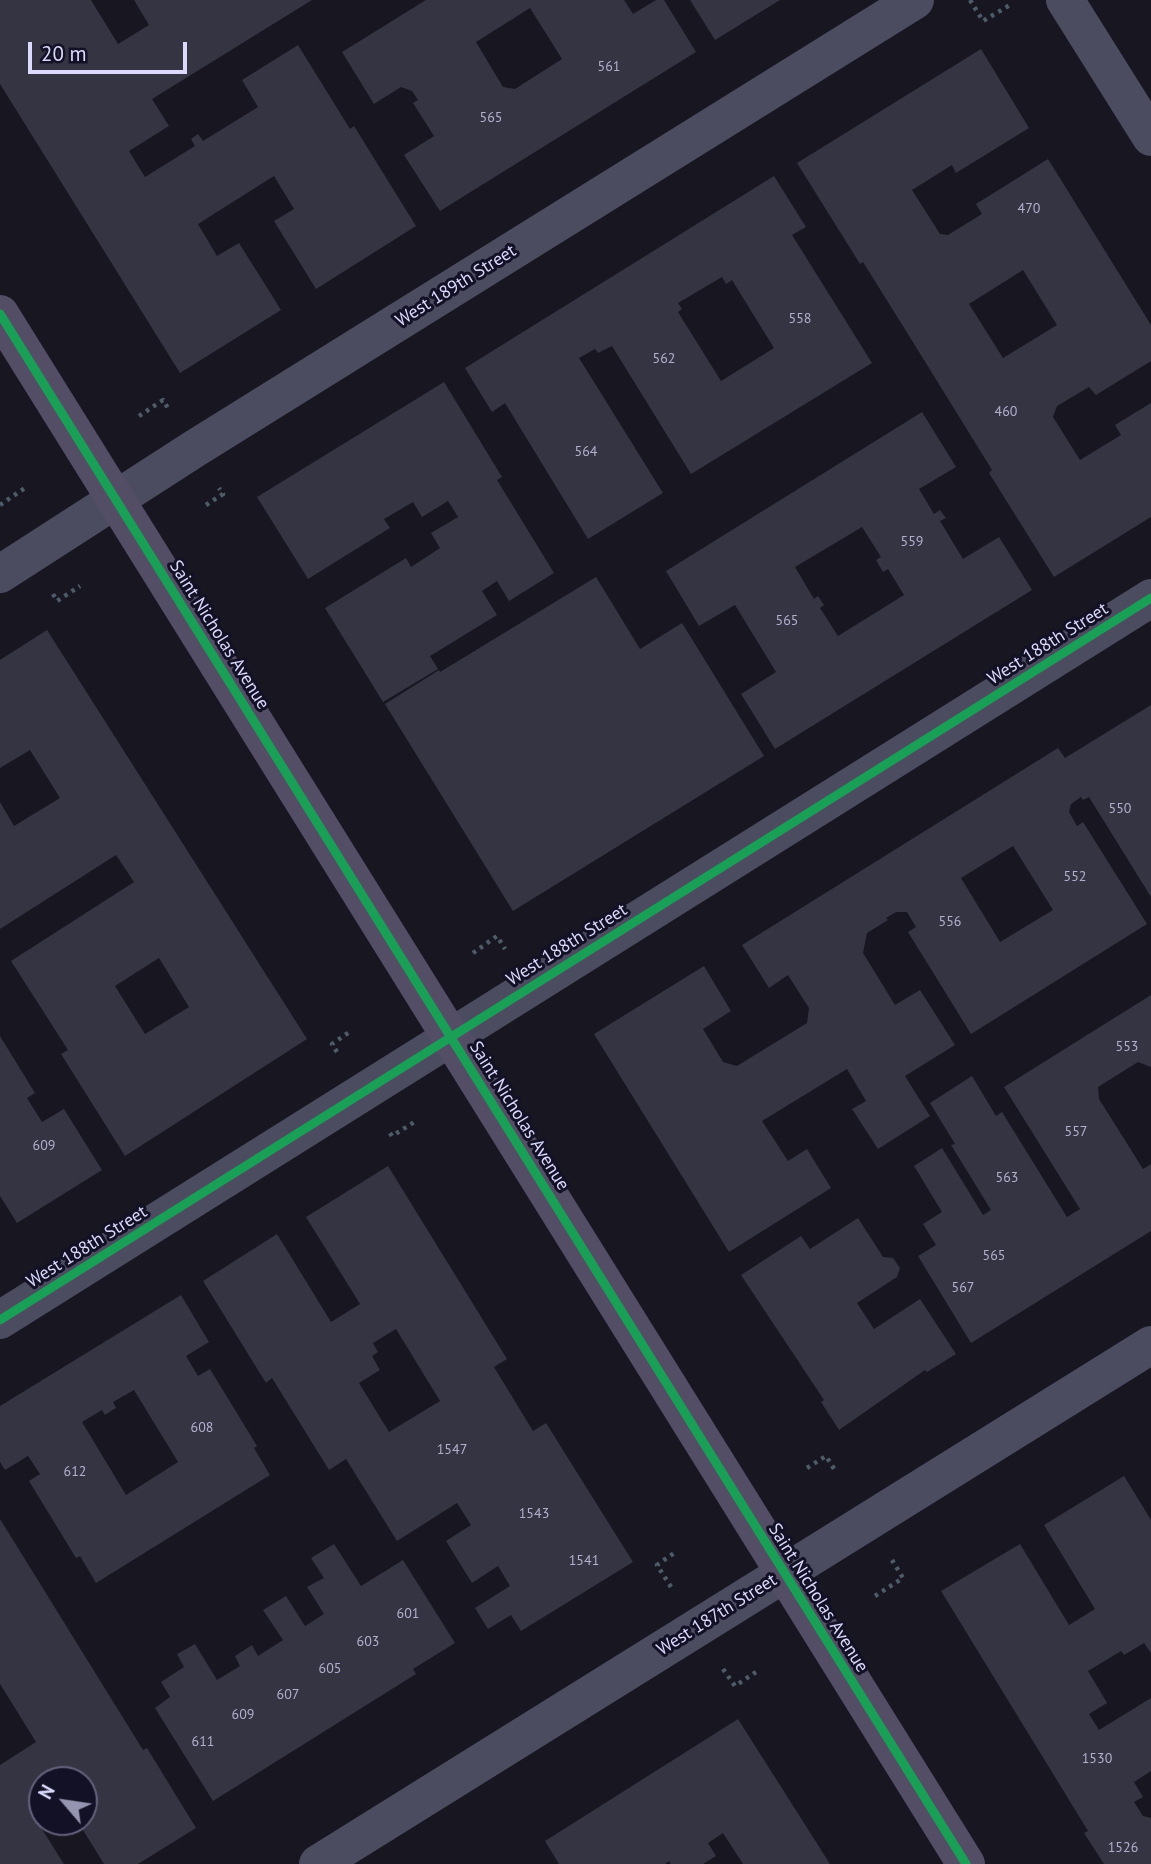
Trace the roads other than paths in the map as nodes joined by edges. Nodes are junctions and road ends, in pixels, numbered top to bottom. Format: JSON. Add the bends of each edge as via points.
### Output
{"nodes":[{"id":1,"x":915,"y":0,"type":"edge"},
{"id":2,"x":1065,"y":0,"type":"edge"},
{"id":3,"x":1151,"y":137,"type":"edge"},
{"id":4,"x":0,"y":314,"type":"edge"},
{"id":5,"x":115,"y":499,"type":"junction"},
{"id":6,"x":0,"y":574,"type":"edge"},
{"id":7,"x":1151,"y":598,"type":"edge"},
{"id":8,"x":450,"y":1037,"type":"junction"},
{"id":9,"x":0,"y":1320,"type":"edge"},
{"id":10,"x":1151,"y":1345,"type":"edge"},
{"id":11,"x":784,"y":1573,"type":"junction"},
{"id":12,"x":318,"y":1864,"type":"edge"},
{"id":13,"x":966,"y":1864,"type":"edge"}],
"edges":[{"from":1,"to":5,"type":"street","name":"West 189th Street"},
{"from":2,"to":3,"type":"street"},
{"from":4,"to":5,"type":"main road","name":"Saint Nicholas Avenue"},
{"from":5,"to":6,"type":"street","name":"West 189th Street"},
{"from":5,"to":8,"type":"main road","name":"Saint Nicholas Avenue"},
{"from":7,"to":8,"type":"street","name":"West 188th Street"},
{"from":8,"to":9,"type":"street","name":"West 188th Street"},
{"from":8,"to":11,"type":"main road","name":"Saint Nicholas Avenue"},
{"from":10,"to":11,"type":"street","name":"West 187th Street"},
{"from":11,"to":12,"type":"street","name":"West 187th Street"},
{"from":11,"to":13,"type":"main road","name":"Saint Nicholas Avenue"}]}
